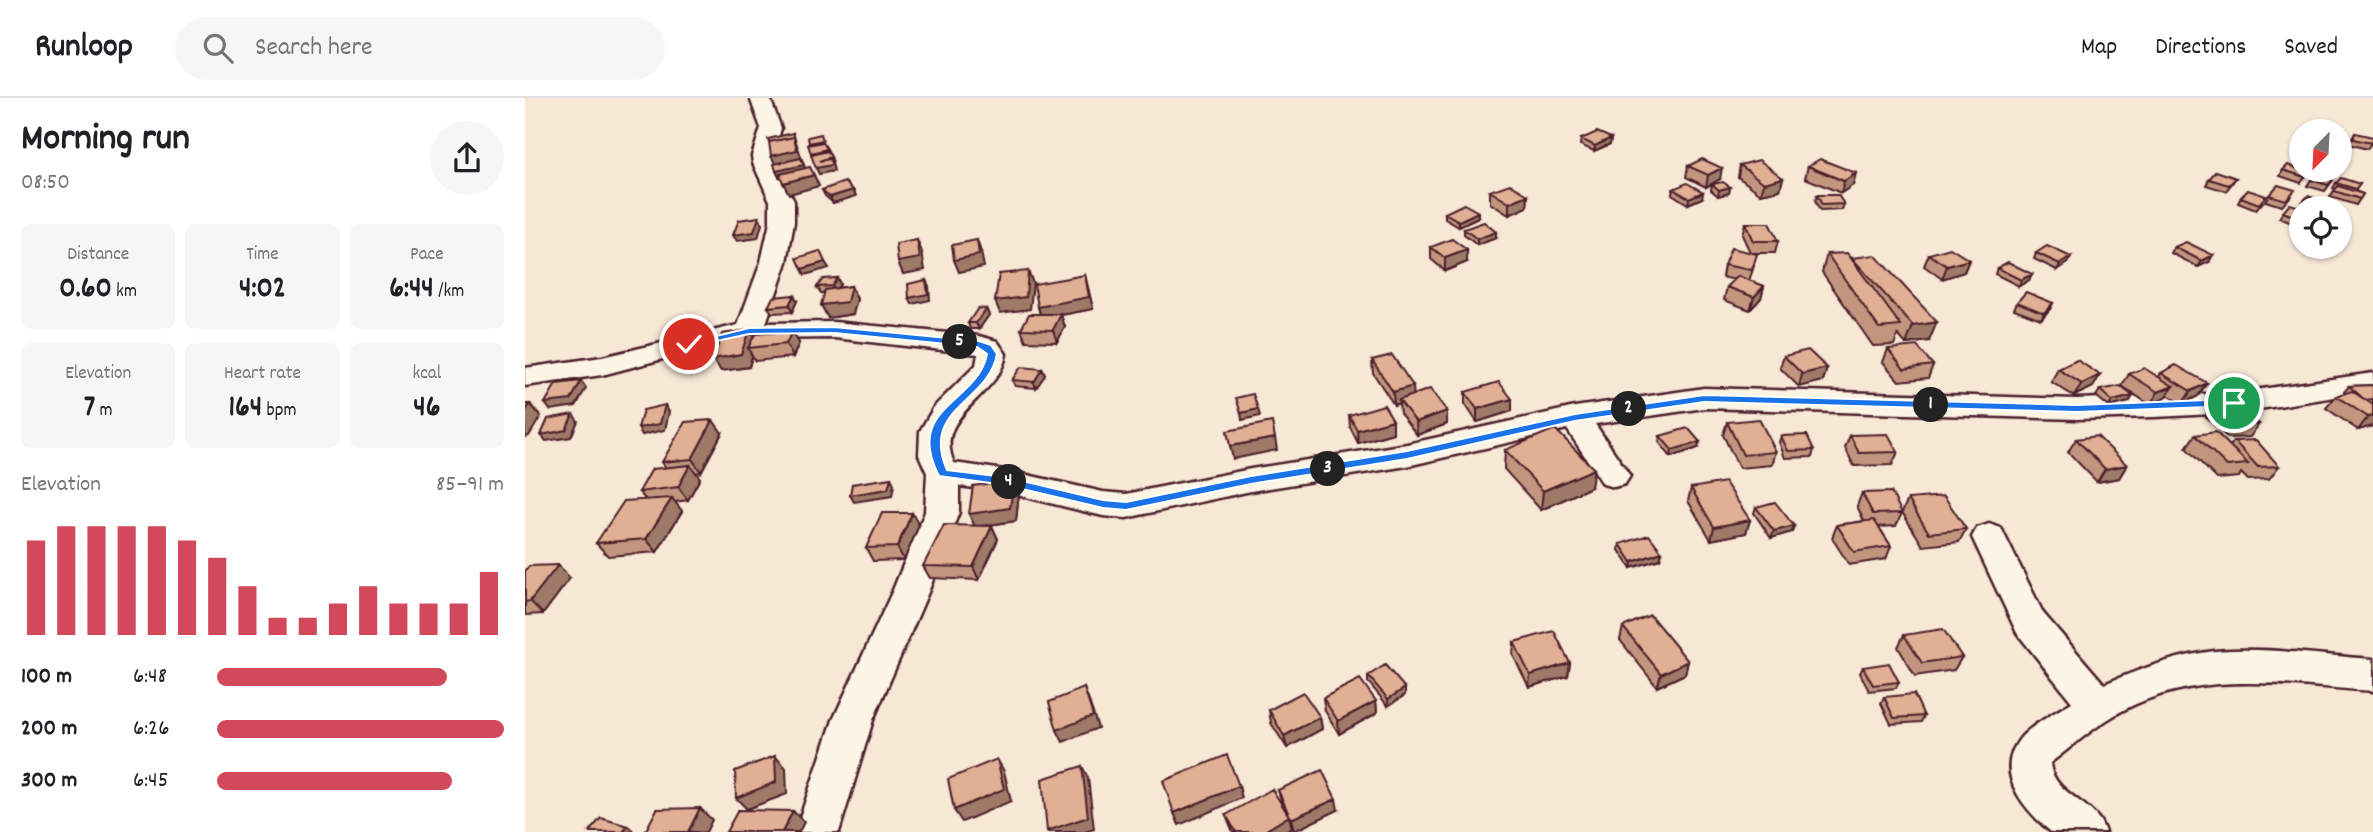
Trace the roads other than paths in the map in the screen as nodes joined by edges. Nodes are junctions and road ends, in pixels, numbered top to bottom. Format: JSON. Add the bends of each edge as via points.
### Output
{"nodes":[{"id":1,"x":760,"y":98,"type":"edge"},
{"id":2,"x":749,"y":331,"type":"junction"},
{"id":3,"x":525,"y":377,"type":"edge"},
{"id":4,"x":2373,"y":382,"type":"edge"},
{"id":5,"x":1575,"y":417,"type":"junction"},
{"id":6,"x":943,"y":473,"type":"junction"},
{"id":7,"x":1614,"y":476,"type":"dead end"},
{"id":8,"x":1989,"y":537,"type":"dead end"},
{"id":9,"x":2373,"y":676,"type":"edge"},
{"id":10,"x":2098,"y":705,"type":"junction"},
{"id":11,"x":817,"y":832,"type":"edge"},
{"id":12,"x":2084,"y":832,"type":"edge"}],
"edges":[{"from":1,"to":2,"type":"street","via":[[772,128],[764,163],[781,196],[782,222],[774,262]]},
{"from":2,"to":3,"type":"street","via":[[602,366]]},
{"from":2,"to":6,"type":"street","via":[[834,330],[987,347],[992,354],[990,367],[935,431],[935,455]]},
{"from":4,"to":5,"type":"street","via":[[2234,403],[2154,407],[1722,398]]},
{"from":5,"to":6,"type":"street","via":[[1394,458],[1251,480],[1126,506]]},
{"from":5,"to":7,"type":"street"},
{"from":6,"to":11,"type":"street","via":[[942,512],[853,720]]},
{"from":8,"to":10,"type":"street","via":[[2030,623]]},
{"from":9,"to":10,"type":"street","via":[[2211,667],[2152,681]]},
{"from":10,"to":12,"type":"street","via":[[2034,751],[2029,762],[2034,786]]}]}
